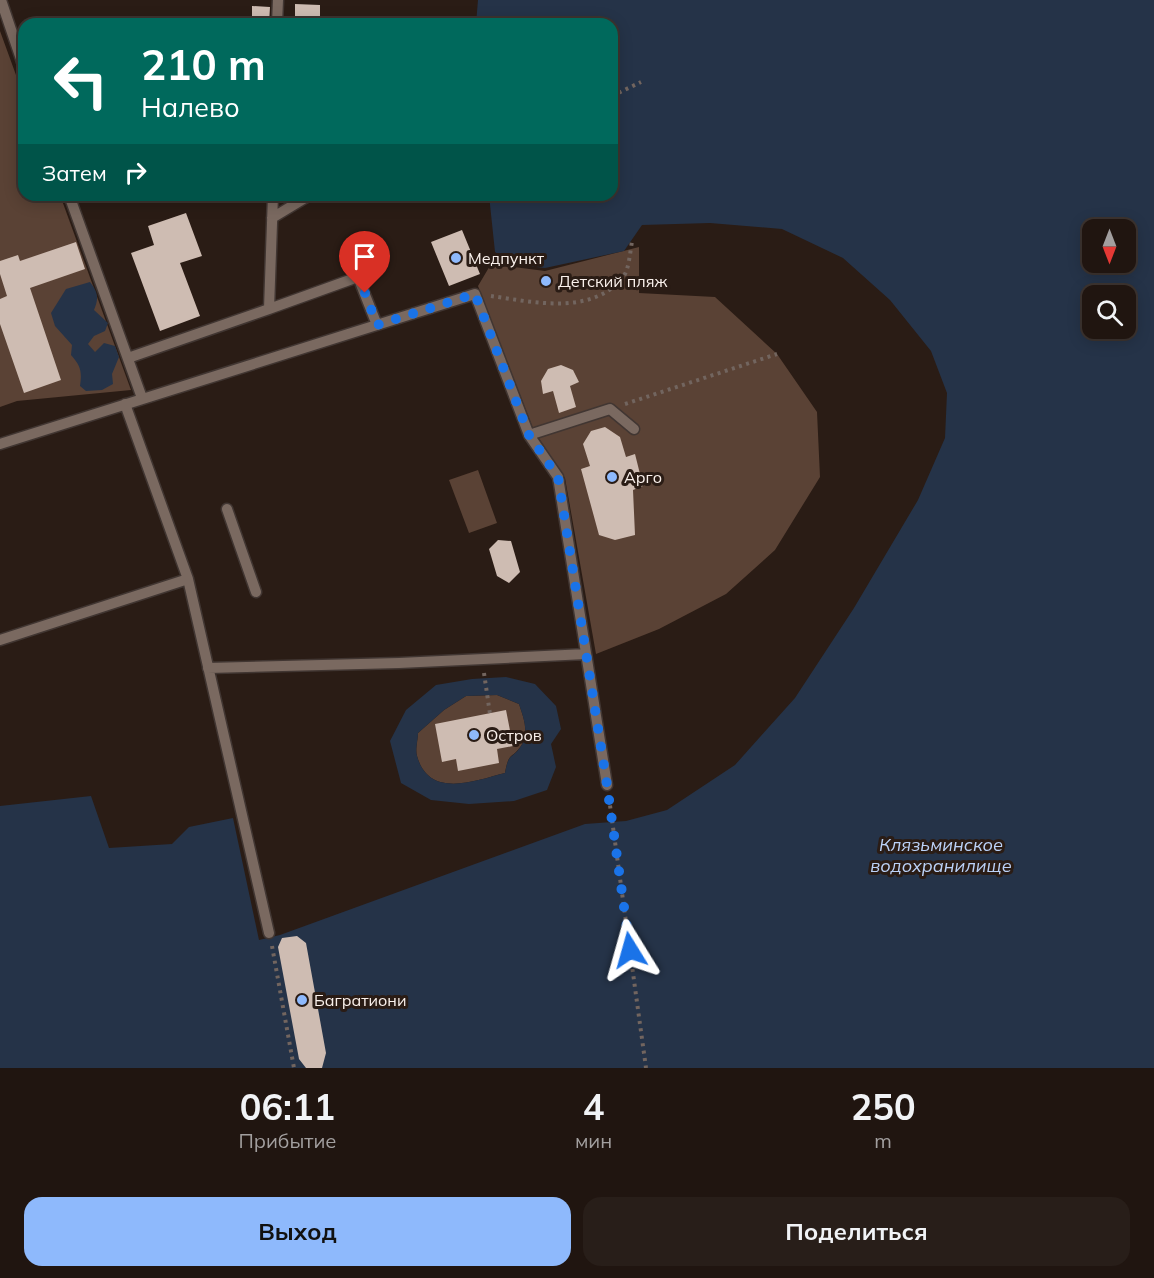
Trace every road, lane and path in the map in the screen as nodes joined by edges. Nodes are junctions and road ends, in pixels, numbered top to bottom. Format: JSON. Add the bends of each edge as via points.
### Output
{"nodes":[{"id":1,"x":1,"y":0,"type":"edge"},
{"id":2,"x":278,"y":0,"type":"edge"},
{"id":3,"x":277,"y":18,"type":"edge"},
{"id":4,"x":18,"y":50,"type":"edge"},
{"id":5,"x":641,"y":82,"type":"dead end"},
{"id":6,"x":618,"y":93,"type":"edge"},
{"id":7,"x":71,"y":201,"type":"edge"},
{"id":8,"x":273,"y":201,"type":"edge"},
{"id":9,"x":300,"y":201,"type":"edge"},
{"id":10,"x":272,"y":218,"type":"junction"},
{"id":11,"x":632,"y":242,"type":"dead end"},
{"id":12,"x":475,"y":294,"type":"junction"},
{"id":13,"x":269,"y":309,"type":"junction"},
{"id":14,"x":377,"y":325,"type":"junction"},
{"id":15,"x":777,"y":354,"type":"dead end"},
{"id":16,"x":128,"y":358,"type":"junction"},
{"id":17,"x":142,"y":398,"type":"junction"},
{"id":18,"x":125,"y":404,"type":"junction"},
{"id":19,"x":610,"y":409,"type":"junction"},
{"id":20,"x":634,"y":429,"type":"dead end"},
{"id":21,"x":529,"y":435,"type":"junction"},
{"id":22,"x":0,"y":444,"type":"edge"},
{"id":23,"x":227,"y":509,"type":"dead end"},
{"id":24,"x":188,"y":579,"type":"junction"},
{"id":25,"x":256,"y":592,"type":"dead end"},
{"id":26,"x":0,"y":640,"type":"edge"},
{"id":27,"x":586,"y":654,"type":"junction"},
{"id":28,"x":208,"y":668,"type":"junction"},
{"id":29,"x":485,"y":678,"type":"dead end"},
{"id":30,"x":489,"y":714,"type":"dead end"},
{"id":31,"x":607,"y":785,"type":"joint"},
{"id":32,"x":269,"y":933,"type":"joint"},
{"id":33,"x":294,"y":1068,"type":"edge"},
{"id":34,"x":646,"y":1068,"type":"edge"}],
"edges":[{"from":1,"to":4,"type":"lane"},
{"from":2,"to":3,"type":"lane"},
{"from":5,"to":6,"type":"path"},
{"from":7,"to":16,"type":"lane"},
{"from":8,"to":10,"type":"lane"},
{"from":9,"to":10,"type":"lane"},
{"from":10,"to":13,"type":"lane"},
{"from":11,"to":12,"type":"path","via":[[625,276],[603,295],[575,303]]},
{"from":12,"to":14,"type":"lane"},
{"from":12,"to":21,"type":"lane"},
{"from":13,"to":14,"type":"lane","via":[[358,277]]},
{"from":13,"to":16,"type":"lane"},
{"from":14,"to":17,"type":"lane"},
{"from":15,"to":19,"type":"path"},
{"from":16,"to":17,"type":"lane"},
{"from":17,"to":18,"type":"lane"},
{"from":18,"to":22,"type":"lane"},
{"from":18,"to":24,"type":"lane"},
{"from":19,"to":20,"type":"lane"},
{"from":19,"to":21,"type":"lane"},
{"from":21,"to":27,"type":"lane","via":[[558,477]]},
{"from":23,"to":25,"type":"lane"},
{"from":24,"to":26,"type":"lane"},
{"from":24,"to":28,"type":"lane"},
{"from":27,"to":28,"type":"lane"},
{"from":27,"to":31,"type":"lane"},
{"from":28,"to":32,"type":"lane"},
{"from":29,"to":30,"type":"path"},
{"from":31,"to":34,"type":"path"},
{"from":32,"to":33,"type":"path"}]}
